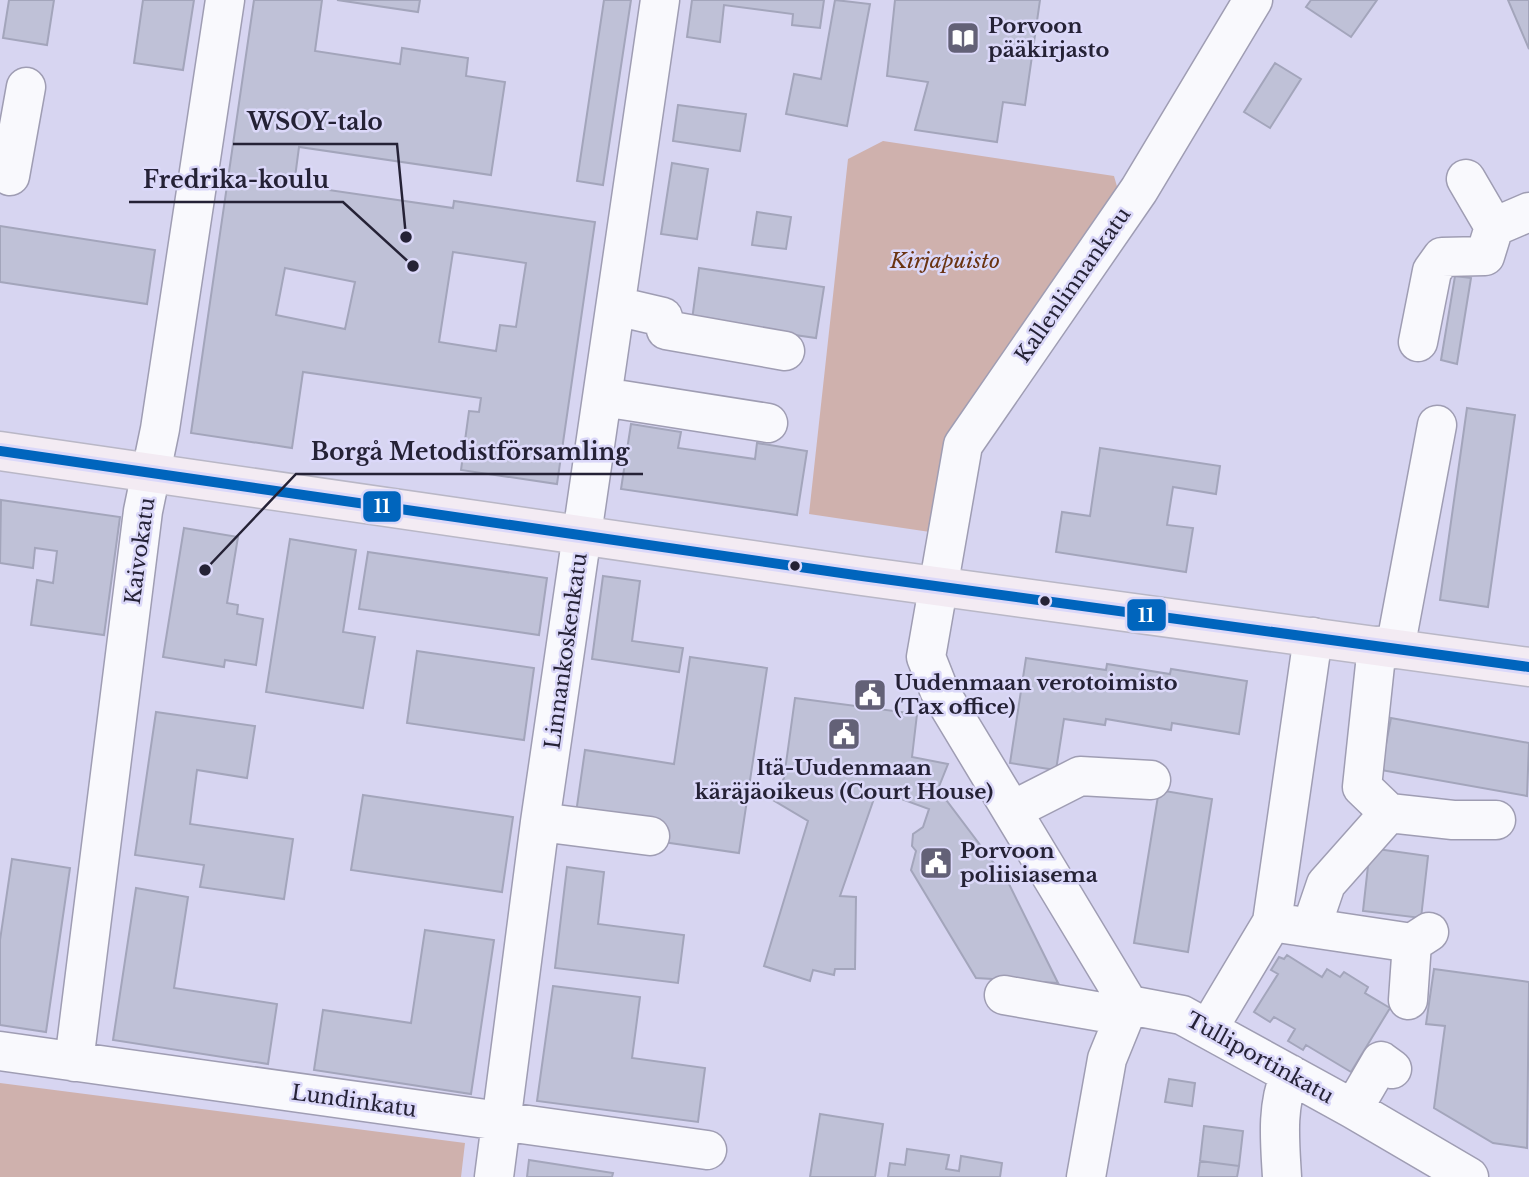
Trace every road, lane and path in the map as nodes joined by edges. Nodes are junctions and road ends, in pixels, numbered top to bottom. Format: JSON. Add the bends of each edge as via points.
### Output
{"nodes":[{"id":1,"x":225,"y":0,"type":"edge"},
{"id":2,"x":660,"y":0,"type":"edge"},
{"id":3,"x":1253,"y":0,"type":"edge"},
{"id":4,"x":26,"y":87,"type":"dead end"},
{"id":5,"x":10,"y":176,"type":"dead end"},
{"id":6,"x":1466,"y":179,"type":"dead end"},
{"id":7,"x":1529,"y":212,"type":"edge"},
{"id":8,"x":1494,"y":227,"type":"junction"},
{"id":9,"x":616,"y":306,"type":"junction"},
{"id":10,"x":1418,"y":342,"type":"dead end"},
{"id":11,"x":785,"y":351,"type":"dead end"},
{"id":12,"x":603,"y":397,"type":"junction"},
{"id":13,"x":768,"y":423,"type":"dead end"},
{"id":14,"x":1437,"y":425,"type":"dead end"},
{"id":15,"x":0,"y":451,"type":"edge"},
{"id":16,"x":152,"y":473,"type":"junction"},
{"id":17,"x":582,"y":534,"type":"junction"},
{"id":18,"x":938,"y":586,"type":"junction"},
{"id":19,"x":1313,"y":637,"type":"junction"},
{"id":20,"x":1386,"y":647,"type":"junction"},
{"id":21,"x":1529,"y":667,"type":"edge"},
{"id":22,"x":1151,"y":780,"type":"dead end"},
{"id":23,"x":1007,"y":801,"type":"junction"},
{"id":24,"x":1389,"y":813,"type":"junction"},
{"id":25,"x":1496,"y":820,"type":"dead end"},
{"id":26,"x":540,"y":822,"type":"junction"},
{"id":27,"x":650,"y":836,"type":"dead end"},
{"id":28,"x":1272,"y":922,"type":"junction"},
{"id":29,"x":1311,"y":928,"type":"junction"},
{"id":30,"x":1004,"y":995,"type":"dead end"},
{"id":31,"x":1408,"y":1000,"type":"dead end"},
{"id":32,"x":1127,"y":1010,"type":"junction"},
{"id":33,"x":1208,"y":1029,"type":"junction"},
{"id":34,"x":0,"y":1051,"type":"edge"},
{"id":35,"x":74,"y":1062,"type":"junction"},
{"id":36,"x":1392,"y":1069,"type":"dead end"},
{"id":37,"x":1290,"y":1074,"type":"junction"},
{"id":38,"x":1353,"y":1109,"type":"junction"},
{"id":39,"x":502,"y":1122,"type":"junction"},
{"id":40,"x":707,"y":1150,"type":"dead end"},
{"id":41,"x":494,"y":1177,"type":"edge"},
{"id":42,"x":1086,"y":1177,"type":"edge"},
{"id":43,"x":1282,"y":1177,"type":"edge"},
{"id":44,"x":1469,"y":1177,"type":"edge"}],
"edges":[{"from":1,"to":16,"type":"street","name":"Kaivokatu","via":[[196,118]]},
{"from":2,"to":9,"type":"street","name":"Linnankoskenkatu"},
{"from":3,"to":18,"type":"street","name":"Kallenlinnankatu","via":[[1139,190],[963,445]]},
{"from":4,"to":5,"type":"street"},
{"from":6,"to":8,"type":"street"},
{"from":7,"to":8,"type":"street"},
{"from":8,"to":10,"type":"street","via":[[1485,257],[1442,257],[1432,271]]},
{"from":9,"to":11,"type":"street","via":[[663,317],[666,330]]},
{"from":9,"to":12,"type":"street","name":"Linnankoskenkatu"},
{"from":12,"to":13,"type":"street"},
{"from":12,"to":17,"type":"street","name":"Linnankoskenkatu"},
{"from":14,"to":20,"type":"street"},
{"from":15,"to":16,"type":"main road"},
{"from":16,"to":17,"type":"main road"},
{"from":16,"to":35,"type":"street","name":"Kaivokatu","via":[[143,511]]},
{"from":17,"to":18,"type":"main road"},
{"from":17,"to":26,"type":"street","name":"Linnankoskenkatu"},
{"from":18,"to":19,"type":"main road"},
{"from":18,"to":23,"type":"street","via":[[926,657],[939,690]]},
{"from":19,"to":20,"type":"main road"},
{"from":19,"to":28,"type":"street"},
{"from":20,"to":21,"type":"main road"},
{"from":20,"to":24,"type":"street","via":[[1362,787]]},
{"from":22,"to":23,"type":"street","via":[[1080,776]]},
{"from":23,"to":32,"type":"street"},
{"from":24,"to":25,"type":"street","via":[[1453,821]]},
{"from":24,"to":29,"type":"street","via":[[1326,884]]},
{"from":26,"to":27,"type":"street"},
{"from":26,"to":39,"type":"street","name":"Linnankoskenkatu"},
{"from":28,"to":29,"type":"street"},
{"from":28,"to":33,"type":"street"},
{"from":29,"to":31,"type":"street","via":[[1421,938]]},
{"from":30,"to":32,"type":"street","name":"Tulliportinkatu"},
{"from":32,"to":33,"type":"street","name":"Tulliportinkatu","via":[[1182,1015]]},
{"from":32,"to":42,"type":"street","via":[[1107,1059]]},
{"from":33,"to":37,"type":"street","name":"Tulliportinkatu"},
{"from":34,"to":35,"type":"street","name":"Lundinkatu"},
{"from":35,"to":39,"type":"street","name":"Lundinkatu"},
{"from":36,"to":38,"type":"street","via":[[1381,1061]]},
{"from":37,"to":38,"type":"street","name":"Tulliportinkatu"},
{"from":37,"to":43,"type":"street","via":[[1280,1116]]},
{"from":38,"to":44,"type":"street","name":"Tulliportinkatu"},
{"from":39,"to":40,"type":"street","name":"Lundinkatu"},
{"from":39,"to":41,"type":"street","name":"Linnankoskenkatu"}]}
